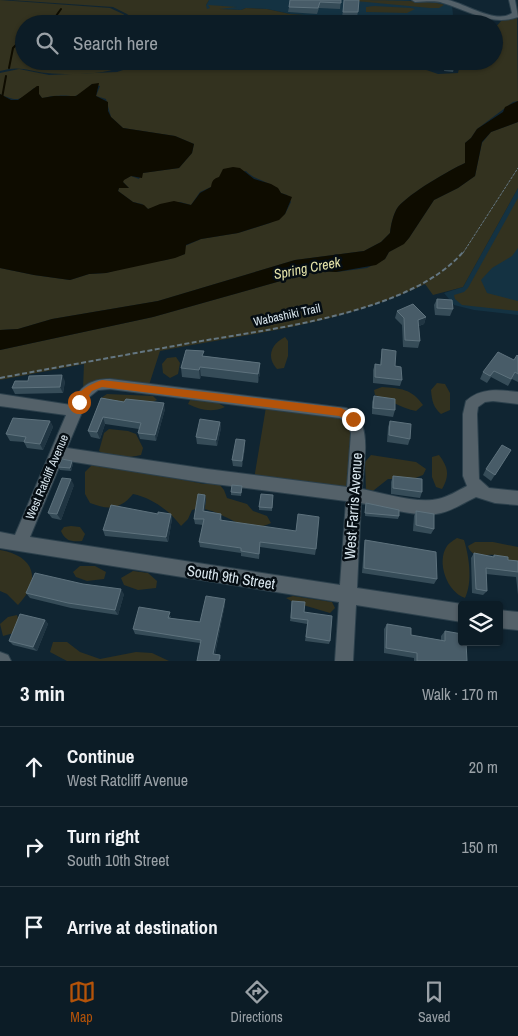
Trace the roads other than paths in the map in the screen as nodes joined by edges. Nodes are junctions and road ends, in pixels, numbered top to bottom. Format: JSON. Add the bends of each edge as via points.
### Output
{"nodes":[{"id":1,"x":415,"y":0,"type":"edge"},
{"id":2,"x":442,"y":0,"type":"edge"},
{"id":3,"x":512,"y":0,"type":"edge"},
{"id":4,"x":488,"y":15,"type":"edge"},
{"id":5,"x":503,"y":18,"type":"edge"},
{"id":6,"x":518,"y":398,"type":"edge"},
{"id":7,"x":0,"y":400,"type":"edge"},
{"id":8,"x":75,"y":412,"type":"junction"},
{"id":9,"x":353,"y":419,"type":"joint"},
{"id":10,"x":57,"y":453,"type":"junction"},
{"id":11,"x":476,"y":489,"type":"junction"},
{"id":12,"x":353,"y":495,"type":"junction"},
{"id":13,"x":518,"y":498,"type":"edge"},
{"id":14,"x":0,"y":540,"type":"edge"},
{"id":15,"x":19,"y":544,"type":"junction"},
{"id":16,"x":348,"y":595,"type":"junction"},
{"id":17,"x":458,"y":612,"type":"edge"},
{"id":18,"x":503,"y":619,"type":"edge"},
{"id":19,"x":518,"y":621,"type":"edge"},
{"id":20,"x":344,"y":661,"type":"edge"}],
"edges":[{"from":1,"to":2,"type":"street"},
{"from":2,"to":4,"type":"street"},
{"from":3,"to":5,"type":"street","via":[[515,16]]},
{"from":6,"to":11,"type":"street","via":[[489,396],[475,400],[471,405],[470,476]]},
{"from":7,"to":8,"type":"street"},
{"from":8,"to":9,"type":"street","name":"West Ratcliff Avenue","via":[[84,394],[93,386],[110,384],[341,412]]},
{"from":8,"to":10,"type":"street","name":"West Ratcliff Avenue"},
{"from":9,"to":12,"type":"street","name":"West Farris Avenue","via":[[358,433]]},
{"from":10,"to":12,"type":"street"},
{"from":10,"to":15,"type":"street","name":"West Ratcliff Avenue"},
{"from":11,"to":12,"type":"street","via":[[435,507]]},
{"from":11,"to":13,"type":"street","via":[[485,494]]},
{"from":12,"to":16,"type":"street","name":"West Farris Avenue"},
{"from":14,"to":15,"type":"street","name":"South 9th Street"},
{"from":15,"to":16,"type":"street","name":"South 9th Street"},
{"from":16,"to":17,"type":"street","name":"South 9th Street"},
{"from":16,"to":20,"type":"street","name":"West Farris Avenue"},
{"from":18,"to":19,"type":"street"}]}
